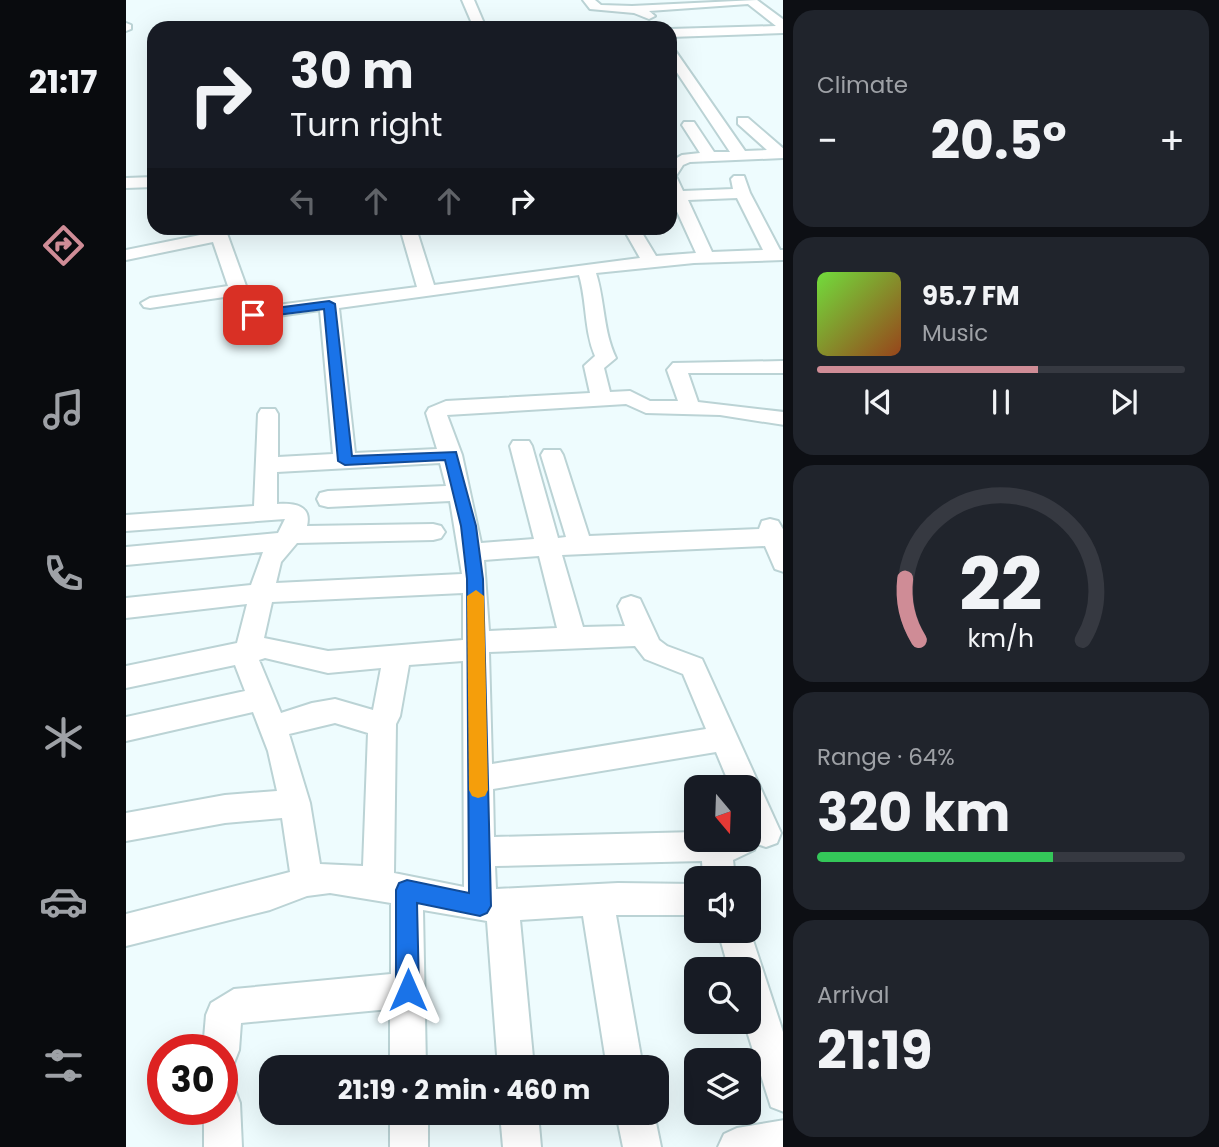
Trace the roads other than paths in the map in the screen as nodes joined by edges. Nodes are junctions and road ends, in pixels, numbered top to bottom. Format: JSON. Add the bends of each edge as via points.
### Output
{"nodes":[{"id":1,"x":468,"y":0,"type":"edge"},
{"id":2,"x":589,"y":0,"type":"edge"},
{"id":3,"x":750,"y":1,"type":"edge"},
{"id":4,"x":635,"y":9,"type":"junction"},
{"id":5,"x":713,"y":16,"type":"dead end"},
{"id":6,"x":653,"y":19,"type":"junction"},
{"id":7,"x":477,"y":21,"type":"edge"},
{"id":8,"x":655,"y":21,"type":"edge"},
{"id":9,"x":783,"y":28,"type":"edge"},
{"id":10,"x":677,"y":32,"type":"edge"},
{"id":11,"x":677,"y":62,"type":"edge"},
{"id":12,"x":743,"y":121,"type":"dead end"},
{"id":13,"x":689,"y":125,"type":"dead end"},
{"id":14,"x":781,"y":154,"type":"edge"},
{"id":15,"x":740,"y":155,"type":"junction"},
{"id":16,"x":709,"y":157,"type":"junction"},
{"id":17,"x":677,"y":164,"type":"edge"},
{"id":18,"x":147,"y":182,"type":"edge"},
{"id":19,"x":126,"y":183,"type":"edge"},
{"id":20,"x":678,"y":196,"type":"joint"},
{"id":21,"x":207,"y":235,"type":"edge"},
{"id":22,"x":220,"y":235,"type":"edge"},
{"id":23,"x":410,"y":235,"type":"edge"},
{"id":24,"x":635,"y":235,"type":"edge"},
{"id":25,"x":778,"y":255,"type":"edge"},
{"id":26,"x":126,"y":256,"type":"edge"},
{"id":27,"x":707,"y":258,"type":"junction"},
{"id":28,"x":652,"y":263,"type":"junction"},
{"id":29,"x":586,"y":270,"type":"junction"},
{"id":30,"x":239,"y":290,"type":"junction"},
{"id":31,"x":427,"y":291,"type":"junction"},
{"id":32,"x":150,"y":303,"type":"dead end"},
{"id":33,"x":329,"y":304,"type":"junction"},
{"id":34,"x":783,"y":367,"type":"edge"},
{"id":35,"x":601,"y":399,"type":"junction"},
{"id":36,"x":691,"y":408,"type":"junction"},
{"id":37,"x":268,"y":414,"type":"dead end"},
{"id":38,"x":783,"y":419,"type":"edge"},
{"id":39,"x":521,"y":446,"type":"dead end"},
{"id":40,"x":451,"y":456,"type":"junction"},
{"id":41,"x":551,"y":456,"type":"dead end"},
{"id":42,"x":345,"y":461,"type":"junction"},
{"id":43,"x":266,"y":464,"type":"junction"},
{"id":44,"x":460,"y":493,"type":"junction"},
{"id":45,"x":328,"y":499,"type":"dead end"},
{"id":46,"x":265,"y":512,"type":"junction"},
{"id":47,"x":126,"y":523,"type":"edge"},
{"id":48,"x":433,"y":532,"type":"dead end"},
{"id":49,"x":289,"y":538,"type":"junction"},
{"id":50,"x":580,"y":545,"type":"junction"},
{"id":51,"x":550,"y":547,"type":"junction"},
{"id":52,"x":471,"y":552,"type":"junction"},
{"id":53,"x":126,"y":556,"type":"edge"},
{"id":54,"x":783,"y":561,"type":"edge"},
{"id":55,"x":475,"y":583,"type":"junction"},
{"id":56,"x":260,"y":593,"type":"junction"},
{"id":57,"x":631,"y":607,"type":"dead end"},
{"id":58,"x":126,"y":608,"type":"edge"},
{"id":59,"x":643,"y":635,"type":"junction"},
{"id":60,"x":573,"y":638,"type":"junction"},
{"id":61,"x":476,"y":646,"type":"junction"},
{"id":62,"x":246,"y":653,"type":"junction"},
{"id":63,"x":397,"y":656,"type":"junction"},
{"id":64,"x":126,"y":677,"type":"edge"},
{"id":65,"x":262,"y":699,"type":"junction"},
{"id":66,"x":383,"y":720,"type":"junction"},
{"id":67,"x":275,"y":727,"type":"junction"},
{"id":68,"x":126,"y":729,"type":"edge"},
{"id":69,"x":724,"y":738,"type":"junction"},
{"id":70,"x":740,"y":775,"type":"edge"},
{"id":71,"x":478,"y":778,"type":"junction"},
{"id":72,"x":295,"y":803,"type":"junction"},
{"id":73,"x":126,"y":827,"type":"edge"},
{"id":74,"x":684,"y":842,"type":"edge"},
{"id":75,"x":479,"y":852,"type":"junction"},
{"id":76,"x":307,"y":881,"type":"junction"},
{"id":77,"x":392,"y":887,"type":"junction"},
{"id":78,"x":684,"y":899,"type":"edge"},
{"id":79,"x":597,"y":900,"type":"junction"},
{"id":80,"x":491,"y":905,"type":"junction"},
{"id":81,"x":126,"y":930,"type":"edge"},
{"id":82,"x":408,"y":990,"type":"junction"},
{"id":83,"x":761,"y":1021,"type":"edge"},
{"id":84,"x":222,"y":1034,"type":"edge"},
{"id":85,"x":408,"y":1055,"type":"edge"},
{"id":86,"x":514,"y":1055,"type":"edge"},
{"id":87,"x":623,"y":1055,"type":"edge"},
{"id":88,"x":783,"y":1094,"type":"edge"},
{"id":89,"x":222,"y":1125,"type":"edge"},
{"id":90,"x":409,"y":1125,"type":"edge"},
{"id":91,"x":520,"y":1125,"type":"edge"},
{"id":92,"x":637,"y":1125,"type":"edge"},
{"id":93,"x":783,"y":1139,"type":"edge"},
{"id":94,"x":223,"y":1147,"type":"edge"},
{"id":95,"x":409,"y":1147,"type":"edge"},
{"id":96,"x":522,"y":1147,"type":"edge"},
{"id":97,"x":642,"y":1147,"type":"edge"},
{"id":98,"x":737,"y":1147,"type":"edge"}],
"edges":[{"from":1,"to":7,"type":"street"},
{"from":2,"to":4,"type":"street","via":[[602,9]]},
{"from":3,"to":4,"type":"street"},
{"from":3,"to":9,"type":"street"},
{"from":4,"to":6,"type":"street"},
{"from":5,"to":6,"type":"street"},
{"from":6,"to":8,"type":"street"},
{"from":9,"to":10,"type":"street"},
{"from":11,"to":15,"type":"street"},
{"from":12,"to":14,"type":"street"},
{"from":13,"to":16,"type":"street"},
{"from":14,"to":15,"type":"street"},
{"from":15,"to":16,"type":"street"},
{"from":16,"to":17,"type":"street"},
{"from":18,"to":19,"type":"street"},
{"from":20,"to":25,"type":"street","via":[[740,186]]},
{"from":20,"to":27,"type":"street"},
{"from":21,"to":26,"type":"street"},
{"from":22,"to":30,"type":"street"},
{"from":23,"to":31,"type":"street"},
{"from":24,"to":28,"type":"street"},
{"from":25,"to":27,"type":"street"},
{"from":27,"to":28,"type":"street"},
{"from":28,"to":29,"type":"street"},
{"from":29,"to":31,"type":"street"},
{"from":29,"to":35,"type":"street","via":[[594,295],[597,339],[606,358],[594,366]]},
{"from":30,"to":32,"type":"street"},
{"from":30,"to":33,"type":"street","via":[[244,308],[253,315]]},
{"from":31,"to":33,"type":"street"},
{"from":33,"to":42,"type":"street"},
{"from":34,"to":36,"type":"street","via":[[680,367],[677,370]]},
{"from":35,"to":36,"type":"street","via":[[629,397],[646,407]]},
{"from":35,"to":40,"type":"street","via":[[446,407],[436,413]]},
{"from":36,"to":38,"type":"street"},
{"from":37,"to":43,"type":"street"},
{"from":39,"to":51,"type":"street"},
{"from":40,"to":42,"type":"street"},
{"from":40,"to":44,"type":"street"},
{"from":41,"to":50,"type":"street"},
{"from":42,"to":43,"type":"street"},
{"from":43,"to":46,"type":"street"},
{"from":44,"to":45,"type":"street"},
{"from":44,"to":52,"type":"street"},
{"from":46,"to":47,"type":"street"},
{"from":46,"to":49,"type":"street","via":[[294,512],[298,519]]},
{"from":48,"to":49,"type":"street"},
{"from":49,"to":53,"type":"street"},
{"from":49,"to":56,"type":"street","via":[[273,553]]},
{"from":50,"to":51,"type":"street"},
{"from":50,"to":54,"type":"street","via":[[772,532]]},
{"from":51,"to":52,"type":"street"},
{"from":51,"to":60,"type":"street"},
{"from":52,"to":55,"type":"street"},
{"from":55,"to":56,"type":"street"},
{"from":55,"to":61,"type":"street"},
{"from":56,"to":58,"type":"street"},
{"from":56,"to":62,"type":"street"},
{"from":57,"to":59,"type":"street"},
{"from":59,"to":60,"type":"street"},
{"from":59,"to":69,"type":"street","via":[[652,651],[692,667]]},
{"from":60,"to":61,"type":"street"},
{"from":61,"to":63,"type":"street"},
{"from":61,"to":71,"type":"street"},
{"from":62,"to":63,"type":"street","via":[[276,649],[328,662]]},
{"from":62,"to":64,"type":"street"},
{"from":62,"to":65,"type":"street"},
{"from":63,"to":66,"type":"street"},
{"from":65,"to":67,"type":"street"},
{"from":65,"to":68,"type":"street"},
{"from":66,"to":67,"type":"street","via":[[366,722],[334,711]]},
{"from":66,"to":77,"type":"street"},
{"from":67,"to":72,"type":"street"},
{"from":69,"to":70,"type":"street"},
{"from":69,"to":71,"type":"street"},
{"from":71,"to":75,"type":"street"},
{"from":72,"to":73,"type":"street","via":[[225,808]]},
{"from":72,"to":76,"type":"street"},
{"from":74,"to":75,"type":"street"},
{"from":75,"to":80,"type":"street"},
{"from":76,"to":77,"type":"street","via":[[330,878]]},
{"from":76,"to":81,"type":"street"},
{"from":77,"to":80,"type":"street"},
{"from":77,"to":82,"type":"street"},
{"from":78,"to":79,"type":"street"},
{"from":79,"to":80,"type":"street"},
{"from":79,"to":87,"type":"street"},
{"from":80,"to":86,"type":"street"},
{"from":82,"to":84,"type":"street","via":[[234,1006],[223,1015]]},
{"from":82,"to":85,"type":"street"},
{"from":83,"to":88,"type":"street"},
{"from":89,"to":94,"type":"street"},
{"from":90,"to":95,"type":"street"},
{"from":91,"to":96,"type":"street"},
{"from":92,"to":97,"type":"street"},
{"from":93,"to":98,"type":"street"}]}
